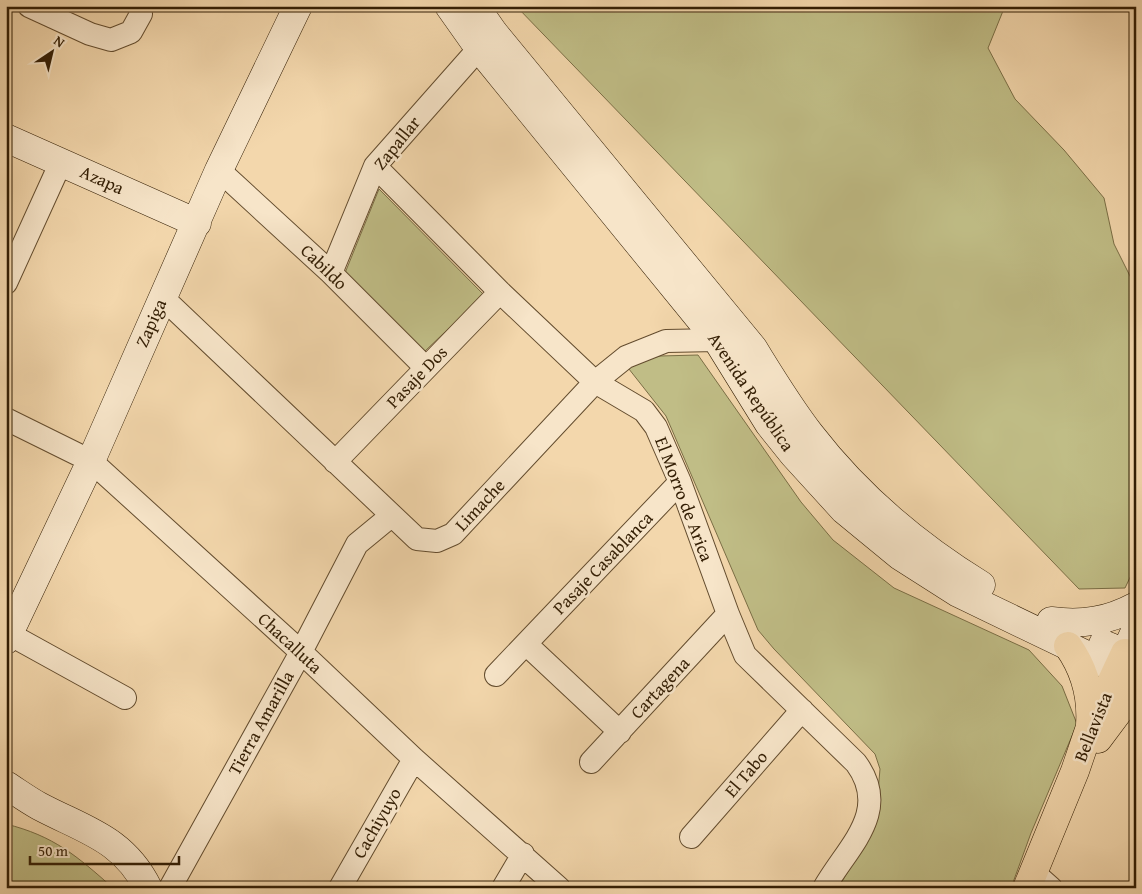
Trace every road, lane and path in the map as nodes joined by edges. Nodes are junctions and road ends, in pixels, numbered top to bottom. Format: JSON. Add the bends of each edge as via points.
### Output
{"nodes":[{"id":1,"x":29,"y":6,"type":"edge"},
{"id":2,"x":139,"y":6,"type":"edge"},
{"id":3,"x":298,"y":6,"type":"edge"},
{"id":4,"x":449,"y":6,"type":"edge"},
{"id":5,"x":475,"y":6,"type":"edge"},
{"id":6,"x":486,"y":40,"type":"junction"},
{"id":7,"x":6,"y":138,"type":"edge"},
{"id":8,"x":61,"y":162,"type":"junction"},
{"id":9,"x":376,"y":166,"type":"junction"},
{"id":10,"x":219,"y":170,"type":"junction"},
{"id":11,"x":197,"y":223,"type":"junction"},
{"id":12,"x":331,"y":273,"type":"junction"},
{"id":13,"x":6,"y":283,"type":"edge"},
{"id":14,"x":500,"y":292,"type":"junction"},
{"id":15,"x":162,"y":298,"type":"junction"},
{"id":16,"x":717,"y":340,"type":"junction"},
{"id":17,"x":753,"y":348,"type":"junction"},
{"id":18,"x":426,"y":368,"type":"junction"},
{"id":19,"x":595,"y":382,"type":"junction"},
{"id":20,"x":6,"y":419,"type":"edge"},
{"id":21,"x":91,"y":461,"type":"junction"},
{"id":22,"x":335,"y":462,"type":"junction"},
{"id":23,"x":680,"y":482,"type":"junction"},
{"id":24,"x":392,"y":516,"type":"junction"},
{"id":25,"x":1136,"y":606,"type":"edge"},
{"id":26,"x":728,"y":614,"type":"junction"},
{"id":27,"x":1051,"y":621,"type":"junction"},
{"id":28,"x":8,"y":637,"type":"edge"},
{"id":29,"x":526,"y":644,"type":"junction"},
{"id":30,"x":1068,"y":646,"type":"junction"},
{"id":31,"x":301,"y":652,"type":"junction"},
{"id":32,"x":1131,"y":663,"type":"edge"},
{"id":33,"x":496,"y":674,"type":"dead end"},
{"id":34,"x":125,"y":698,"type":"dead end"},
{"id":35,"x":802,"y":710,"type":"junction"},
{"id":36,"x":1089,"y":730,"type":"junction"},
{"id":37,"x":620,"y":732,"type":"junction"},
{"id":38,"x":414,"y":759,"type":"junction"},
{"id":39,"x":591,"y":762,"type":"dead end"},
{"id":40,"x":1075,"y":771,"type":"junction"},
{"id":41,"x":6,"y":785,"type":"edge"},
{"id":42,"x":691,"y":838,"type":"dead end"},
{"id":43,"x":523,"y":854,"type":"junction"},
{"id":44,"x":1037,"y":883,"type":"edge"},
{"id":45,"x":148,"y":888,"type":"edge"},
{"id":46,"x":170,"y":888,"type":"edge"},
{"id":47,"x":340,"y":888,"type":"edge"},
{"id":48,"x":503,"y":888,"type":"edge"},
{"id":49,"x":559,"y":888,"type":"edge"},
{"id":50,"x":824,"y":888,"type":"edge"}],
"edges":[{"from":1,"to":2,"type":"street","via":[[90,34],[111,40],[132,32],[140,14]]},
{"from":3,"to":10,"type":"street","name":"Zapiga"},
{"from":4,"to":6,"type":"street","name":"Avenida República"},
{"from":5,"to":6,"type":"street","name":"Avenida República"},
{"from":6,"to":9,"type":"street","name":"Zapallar"},
{"from":6,"to":16,"type":"street","name":"Avenida República"},
{"from":6,"to":17,"type":"street","name":"Avenida República"},
{"from":7,"to":8,"type":"street","name":"Azapa"},
{"from":8,"to":11,"type":"street","name":"Azapa"},
{"from":8,"to":13,"type":"street"},
{"from":9,"to":12,"type":"street","name":"Zapallar"},
{"from":9,"to":14,"type":"street","name":"El Morro de Arica"},
{"from":10,"to":11,"type":"street","name":"Zapiga"},
{"from":10,"to":12,"type":"street","name":"Cabildo"},
{"from":11,"to":15,"type":"street","name":"Zapiga"},
{"from":12,"to":18,"type":"street","name":"Cabildo"},
{"from":14,"to":18,"type":"street","name":"Pasaje Dos"},
{"from":14,"to":19,"type":"street","name":"El Morro de Arica"},
{"from":15,"to":21,"type":"street","name":"Zapiga"},
{"from":15,"to":22,"type":"street","name":"Limache"},
{"from":16,"to":17,"type":"street","name":"Limache"},
{"from":16,"to":19,"type":"street","name":"Limache","via":[[666,341],[626,357]]},
{"from":16,"to":30,"type":"street","name":"Avenida República","via":[[792,454],[851,516],[900,556],[950,589]]},
{"from":17,"to":27,"type":"street","name":"Avenida República","via":[[810,434],[841,471],[890,519],[958,571]]},
{"from":18,"to":22,"type":"street","name":"Pasaje Dos"},
{"from":19,"to":23,"type":"street","name":"El Morro de Arica","via":[[644,411],[656,427]]},
{"from":19,"to":24,"type":"street","name":"Limache","via":[[453,534],[437,541],[417,539]]},
{"from":20,"to":21,"type":"street","name":"Chacalluta"},
{"from":21,"to":28,"type":"street","name":"Zapiga"},
{"from":21,"to":31,"type":"street","name":"Chacalluta"},
{"from":22,"to":24,"type":"street","name":"Limache"},
{"from":23,"to":26,"type":"street","name":"El Morro de Arica"},
{"from":23,"to":29,"type":"street","name":"Pasaje Casablanca"},
{"from":24,"to":31,"type":"street","name":"Tierra Amarilla","via":[[357,544]]},
{"from":25,"to":27,"type":"street","via":[[1103,620],[1084,623]]},
{"from":26,"to":35,"type":"street","name":"El Morro de Arica","via":[[745,655]]},
{"from":26,"to":37,"type":"street","name":"Cartagena"},
{"from":27,"to":32,"type":"street","name":"Avenida República"},
{"from":28,"to":34,"type":"street"},
{"from":29,"to":33,"type":"street","name":"Pasaje Casablanca"},
{"from":29,"to":37,"type":"street"},
{"from":30,"to":32,"type":"street","name":"Avenida República"},
{"from":30,"to":36,"type":"main road","via":[[1086,682]]},
{"from":31,"to":38,"type":"street","name":"Chacalluta"},
{"from":31,"to":46,"type":"street","name":"Tierra Amarilla"},
{"from":32,"to":36,"type":"main road","name":"Bellavista"},
{"from":32,"to":40,"type":"main road","name":"Bellavista"},
{"from":35,"to":42,"type":"street","name":"El Tabo"},
{"from":35,"to":50,"type":"street","name":"El Morro de Arica","via":[[856,763],[870,790],[866,824]]},
{"from":36,"to":40,"type":"main road","name":"Bellavista"},
{"from":37,"to":39,"type":"street","name":"Cartagena"},
{"from":38,"to":43,"type":"street","name":"Chacalluta"},
{"from":38,"to":47,"type":"street","name":"Cachiyuyo"},
{"from":40,"to":44,"type":"main road","name":"Bellavista"},
{"from":41,"to":45,"type":"street","via":[[38,805],[109,840],[133,864]]},
{"from":43,"to":48,"type":"street"},
{"from":43,"to":49,"type":"street","name":"Chacalluta"}]}
